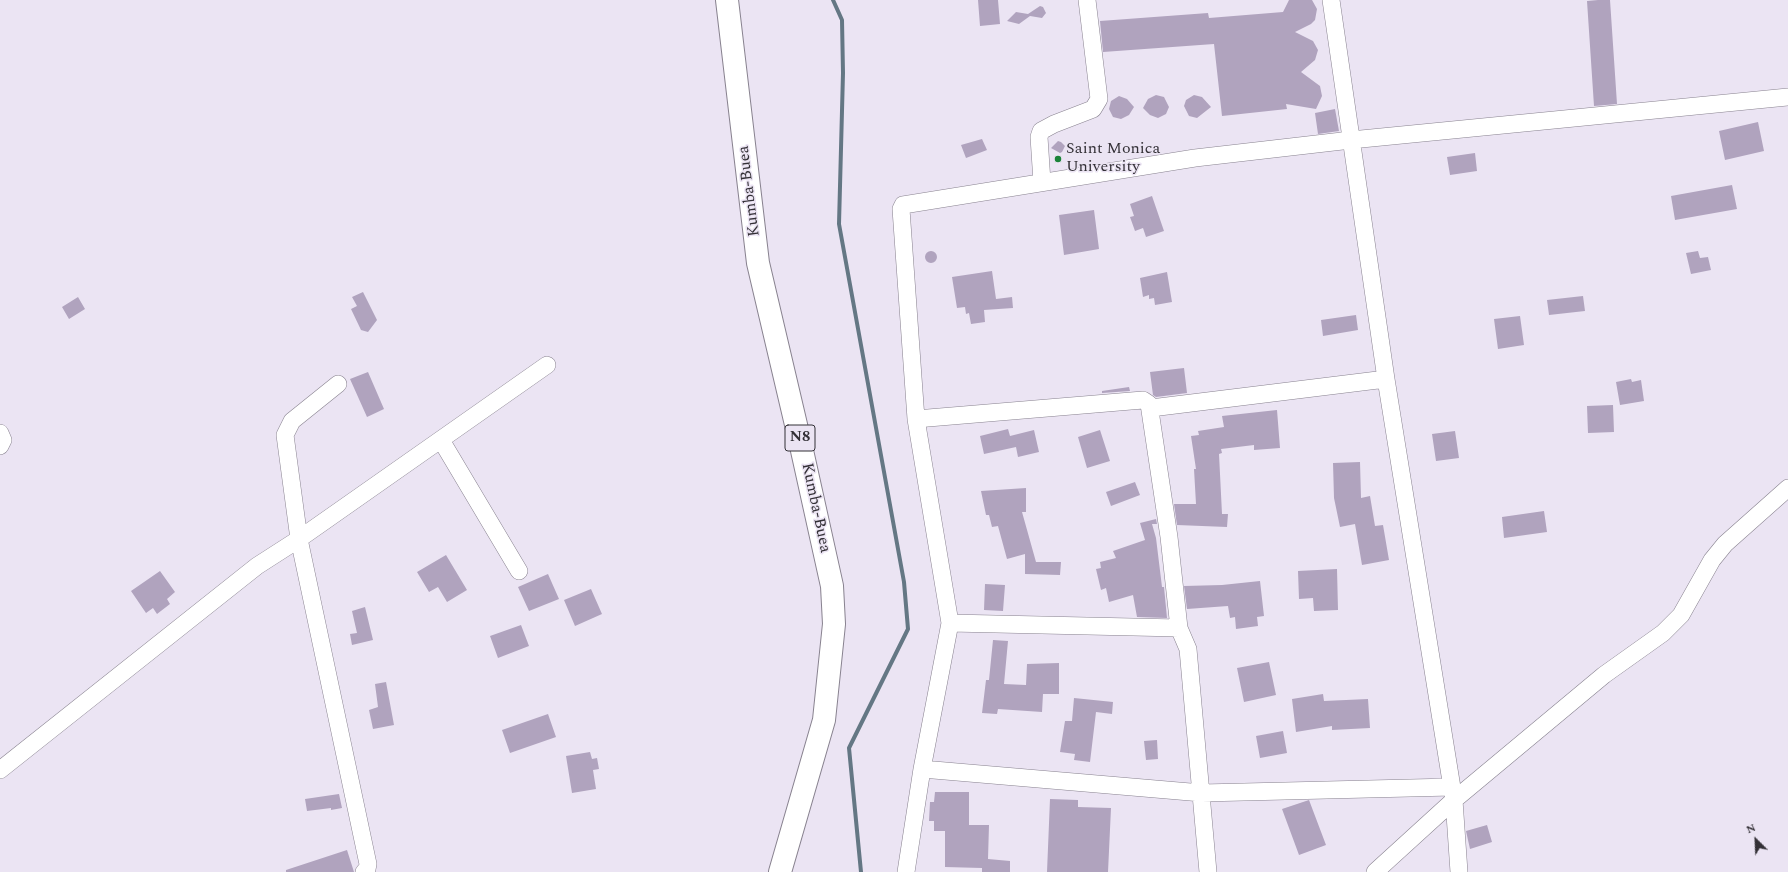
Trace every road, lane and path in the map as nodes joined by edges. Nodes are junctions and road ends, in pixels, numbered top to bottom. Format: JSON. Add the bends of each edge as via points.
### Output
{"nodes":[{"id":1,"x":727,"y":0,"type":"edge"},
{"id":2,"x":1087,"y":0,"type":"edge"},
{"id":3,"x":1331,"y":0,"type":"edge"},
{"id":4,"x":1788,"y":97,"type":"edge"},
{"id":5,"x":1351,"y":140,"type":"junction"},
{"id":6,"x":1042,"y":182,"type":"junction"},
{"id":7,"x":547,"y":365,"type":"dead end"},
{"id":8,"x":1386,"y":379,"type":"junction"},
{"id":9,"x":338,"y":384,"type":"dead end"},
{"id":10,"x":1151,"y":408,"type":"junction"},
{"id":11,"x":916,"y":419,"type":"junction"},
{"id":12,"x":0,"y":433,"type":"edge"},
{"id":13,"x":440,"y":440,"type":"junction"},
{"id":14,"x":0,"y":446,"type":"edge"},
{"id":15,"x":1788,"y":488,"type":"edge"},
{"id":16,"x":299,"y":539,"type":"junction"},
{"id":17,"x":519,"y":571,"type":"dead end"},
{"id":18,"x":950,"y":623,"type":"junction"},
{"id":19,"x":1178,"y":628,"type":"junction"},
{"id":20,"x":922,"y":769,"type":"junction"},
{"id":21,"x":0,"y":770,"type":"edge"},
{"id":22,"x":1202,"y":793,"type":"junction"},
{"id":23,"x":1453,"y":794,"type":"junction"},
{"id":24,"x":364,"y":872,"type":"edge"},
{"id":25,"x":780,"y":872,"type":"edge"},
{"id":26,"x":906,"y":872,"type":"edge"},
{"id":27,"x":1208,"y":872,"type":"edge"},
{"id":28,"x":1375,"y":872,"type":"edge"},
{"id":29,"x":1459,"y":872,"type":"edge"}],
"edges":[{"from":1,"to":25,"type":"highway","name":"Kumba-Buea","number":"N8","via":[[758,263],[802,446],[832,586],[834,624],[824,720]]},
{"from":2,"to":6,"type":"street","via":[[1098,99],[1093,109],[1041,131],[1039,137]]},
{"from":3,"to":5,"type":"street"},
{"from":4,"to":5,"type":"street"},
{"from":5,"to":6,"type":"street","via":[[1196,158]]},
{"from":5,"to":8,"type":"street"},
{"from":6,"to":11,"type":"street","via":[[905,203],[900,209]]},
{"from":7,"to":13,"type":"street"},
{"from":8,"to":10,"type":"street"},
{"from":8,"to":23,"type":"street"},
{"from":9,"to":16,"type":"street","via":[[292,421],[285,435]]},
{"from":10,"to":11,"type":"street","via":[[1147,401],[1143,400]]},
{"from":10,"to":19,"type":"street"},
{"from":11,"to":18,"type":"street"},
{"from":12,"to":14,"type":"street","via":[[3,440]]},
{"from":13,"to":16,"type":"street"},
{"from":13,"to":17,"type":"street"},
{"from":15,"to":23,"type":"street","via":[[1721,549],[1681,614],[1663,633],[1604,675]]},
{"from":16,"to":21,"type":"street","via":[[257,566]]},
{"from":16,"to":24,"type":"street","via":[[368,864]]},
{"from":18,"to":19,"type":"street"},
{"from":18,"to":20,"type":"street"},
{"from":19,"to":22,"type":"street","via":[[1188,649]]},
{"from":20,"to":22,"type":"street"},
{"from":20,"to":26,"type":"street"},
{"from":22,"to":23,"type":"street"},
{"from":22,"to":27,"type":"street"},
{"from":23,"to":28,"type":"street"},
{"from":23,"to":29,"type":"street"}]}
